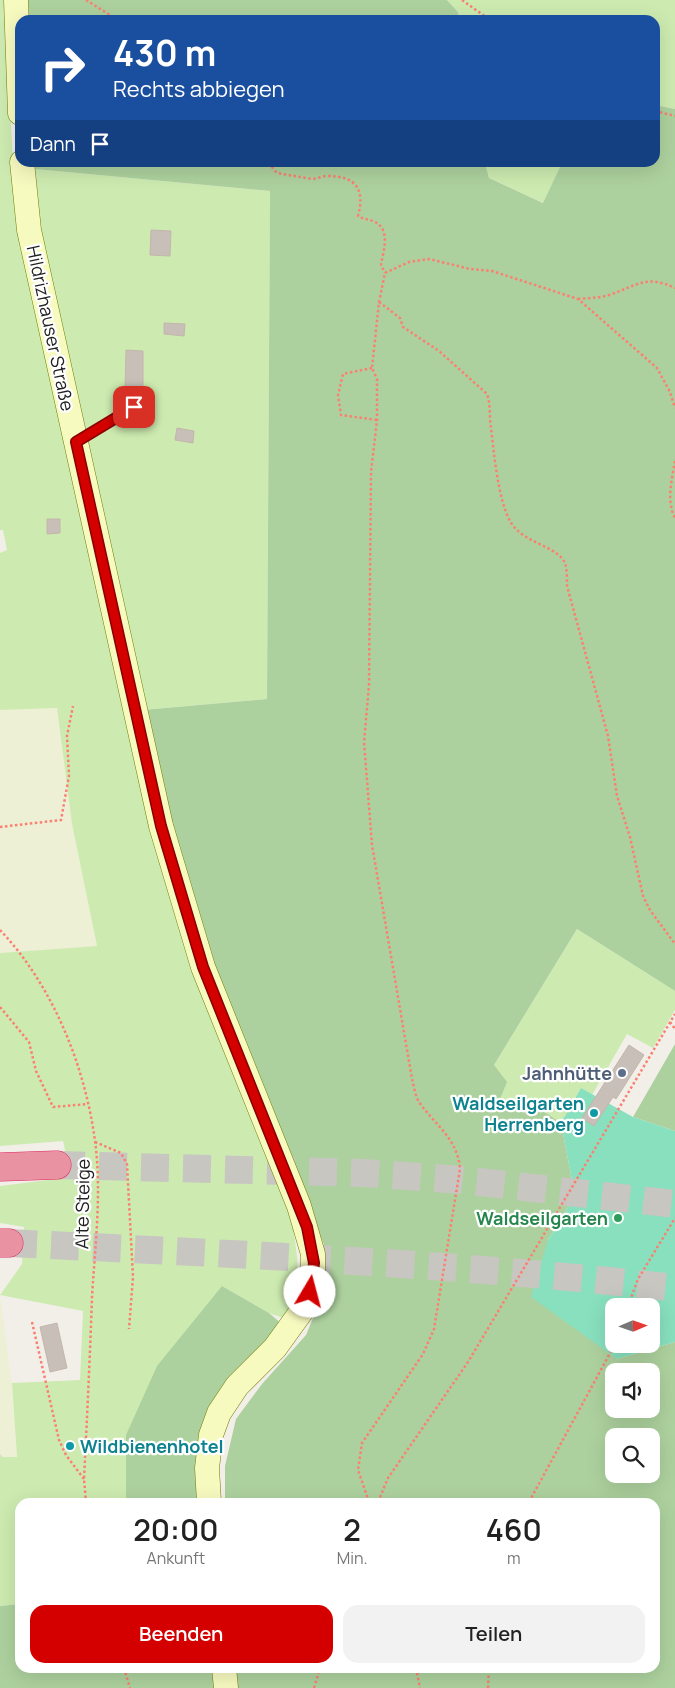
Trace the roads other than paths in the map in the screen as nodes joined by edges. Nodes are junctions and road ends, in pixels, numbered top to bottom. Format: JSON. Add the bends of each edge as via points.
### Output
{"nodes":[{"id":1,"x":16,"y":0,"type":"edge"},
{"id":2,"x":17,"y":15,"type":"edge"},
{"id":3,"x":23,"y":167,"type":"edge"},
{"id":4,"x":134,"y":396,"type":"dead end"},
{"id":5,"x":76,"y":442,"type":"junction"},
{"id":6,"x":57,"y":1165,"type":"tunnel mouth"},
{"id":7,"x":0,"y":1167,"type":"edge"},
{"id":8,"x":209,"y":1498,"type":"edge"},
{"id":9,"x":224,"y":1673,"type":"edge"},
{"id":10,"x":226,"y":1688,"type":"edge"}],
"edges":[{"from":1,"to":2,"type":"main road"},
{"from":3,"to":5,"type":"main road","name":"Hildrizhauser Straße","via":[[29,230]]},
{"from":4,"to":5,"type":"lane","via":[[134,407]]},
{"from":5,"to":8,"type":"main road","name":"Hildrizhauser Straße","via":[[161,826],[203,967],[299,1206],[313,1254],[313,1281],[306,1305],[275,1348],[237,1386],[219,1413],[211,1434],[207,1468]]},
{"from":6,"to":7,"type":"highway"},
{"from":9,"to":10,"type":"main road"}]}
